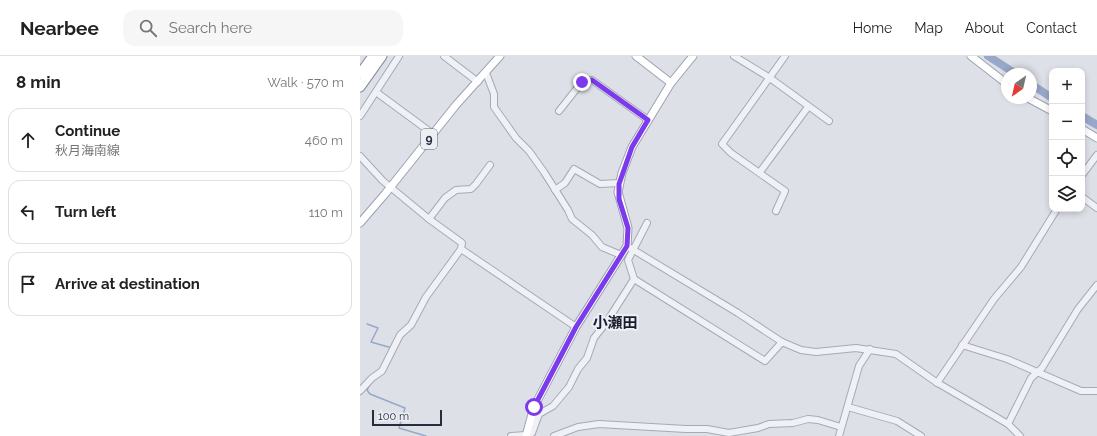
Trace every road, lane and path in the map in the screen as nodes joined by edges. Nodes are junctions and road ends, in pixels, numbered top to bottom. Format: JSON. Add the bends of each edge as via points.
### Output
{"nodes":[{"id":1,"x":373,"y":56,"type":"edge"},
{"id":2,"x":382,"y":56,"type":"edge"},
{"id":3,"x":399,"y":56,"type":"edge"},
{"id":4,"x":444,"y":56,"type":"edge"},
{"id":5,"x":500,"y":56,"type":"edge"},
{"id":6,"x":636,"y":56,"type":"edge"},
{"id":7,"x":693,"y":56,"type":"edge"},
{"id":8,"x":734,"y":56,"type":"edge"},
{"id":9,"x":785,"y":56,"type":"edge"},
{"id":10,"x":971,"y":56,"type":"edge"},
{"id":11,"x":486,"y":73,"type":"junction"},
{"id":12,"x":360,"y":74,"type":"edge"},
{"id":13,"x":770,"y":78,"type":"junction"},
{"id":14,"x":1001,"y":79,"type":"edge"},
{"id":15,"x":478,"y":82,"type":"junction"},
{"id":16,"x":671,"y":83,"type":"junction"},
{"id":17,"x":360,"y":87,"type":"edge"},
{"id":18,"x":376,"y":92,"type":"junction"},
{"id":19,"x":1037,"y":103,"type":"edge"},
{"id":20,"x":808,"y":107,"type":"junction"},
{"id":21,"x":1049,"y":109,"type":"edge"},
{"id":22,"x":559,"y":111,"type":"dead end"},
{"id":23,"x":360,"y":116,"type":"edge"},
{"id":24,"x":648,"y":120,"type":"junction"},
{"id":25,"x":829,"y":121,"type":"dead end"},
{"id":26,"x":1085,"y":131,"type":"edge"},
{"id":27,"x":433,"y":134,"type":"junction"},
{"id":28,"x":1097,"y":138,"type":"edge"},
{"id":29,"x":1097,"y":155,"type":"edge"},
{"id":30,"x":360,"y":156,"type":"edge"},
{"id":31,"x":490,"y":165,"type":"dead end"},
{"id":32,"x":1085,"y":171,"type":"edge"},
{"id":33,"x":760,"y":172,"type":"junction"},
{"id":34,"x":619,"y":184,"type":"junction"},
{"id":35,"x":390,"y":188,"type":"junction"},
{"id":36,"x":555,"y":190,"type":"junction"},
{"id":37,"x":1085,"y":199,"type":"edge"},
{"id":38,"x":1097,"y":208,"type":"edge"},
{"id":39,"x":776,"y":211,"type":"dead end"},
{"id":40,"x":1055,"y":212,"type":"edge"},
{"id":41,"x":429,"y":218,"type":"junction"},
{"id":42,"x":360,"y":223,"type":"edge"},
{"id":43,"x":647,"y":223,"type":"dead end"},
{"id":44,"x":627,"y":246,"type":"junction"},
{"id":45,"x":461,"y":250,"type":"junction"},
{"id":46,"x":633,"y":250,"type":"junction"},
{"id":47,"x":621,"y":255,"type":"junction"},
{"id":48,"x":634,"y":279,"type":"junction"},
{"id":49,"x":1097,"y":285,"type":"edge"},
{"id":50,"x":576,"y":327,"type":"junction"},
{"id":51,"x":782,"y":342,"type":"junction"},
{"id":52,"x":962,"y":345,"type":"junction"},
{"id":53,"x":870,"y":349,"type":"junction"},
{"id":54,"x":1036,"y":372,"type":"junction"},
{"id":55,"x":937,"y":383,"type":"junction"},
{"id":56,"x":360,"y":391,"type":"edge"},
{"id":57,"x":1097,"y":391,"type":"edge"},
{"id":58,"x":848,"y":407,"type":"junction"},
{"id":59,"x":1008,"y":424,"type":"junction"},
{"id":60,"x":841,"y":427,"type":"junction"},
{"id":61,"x":511,"y":436,"type":"edge"},
{"id":62,"x":526,"y":436,"type":"edge"},
{"id":63,"x":554,"y":436,"type":"edge"},
{"id":64,"x":839,"y":436,"type":"edge"},
{"id":65,"x":921,"y":436,"type":"edge"},
{"id":66,"x":1020,"y":436,"type":"edge"}],
"edges":[{"from":1,"to":12,"type":"highway"},
{"from":2,"to":17,"type":"highway"},
{"from":3,"to":18,"type":"street"},
{"from":4,"to":15,"type":"street"},
{"from":5,"to":11,"type":"main road","number":"9"},
{"from":6,"to":16,"type":"main road"},
{"from":7,"to":16,"type":"main road"},
{"from":8,"to":13,"type":"street"},
{"from":9,"to":13,"type":"street"},
{"from":10,"to":14,"type":"main road"},
{"from":11,"to":15,"type":"main road","number":"9"},
{"from":11,"to":36,"type":"street","via":[[494,94],[494,107],[516,138],[529,151]]},
{"from":13,"to":20,"type":"street"},
{"from":13,"to":33,"type":"street","via":[[722,144]]},
{"from":15,"to":27,"type":"main road","number":"9"},
{"from":16,"to":24,"type":"main road"},
{"from":18,"to":23,"type":"street"},
{"from":18,"to":27,"type":"street"},
{"from":19,"to":21,"type":"main road"},
{"from":20,"to":25,"type":"street"},
{"from":20,"to":33,"type":"street"},
{"from":22,"to":24,"type":"street","via":[[582,82],[592,80]]},
{"from":24,"to":34,"type":"main road","via":[[632,147]]},
{"from":26,"to":28,"type":"main road"},
{"from":27,"to":35,"type":"main road","number":"9"},
{"from":29,"to":32,"type":"street"},
{"from":30,"to":35,"type":"street"},
{"from":31,"to":41,"type":"street","via":[[476,184],[471,188],[456,190],[445,198]]},
{"from":33,"to":39,"type":"street","via":[[785,191]]},
{"from":34,"to":36,"type":"street","via":[[600,184],[574,169],[565,183]]},
{"from":34,"to":44,"type":"main road","via":[[619,199],[628,228]]},
{"from":35,"to":41,"type":"street"},
{"from":35,"to":42,"type":"main road","number":"9"},
{"from":36,"to":47,"type":"street","via":[[572,219],[602,247]]},
{"from":37,"to":38,"type":"street"},
{"from":40,"to":52,"type":"street","via":[[1015,276],[994,299]]},
{"from":41,"to":45,"type":"street","via":[[462,243]]},
{"from":43,"to":46,"type":"street"},
{"from":44,"to":46,"type":"street"},
{"from":44,"to":47,"type":"main road"},
{"from":45,"to":50,"type":"street"},
{"from":45,"to":56,"type":"street","via":[[426,297],[411,325],[400,335],[382,371]]},
{"from":46,"to":48,"type":"street","via":[[628,260]]},
{"from":46,"to":51,"type":"street"},
{"from":47,"to":50,"type":"main road"},
{"from":48,"to":51,"type":"street","via":[[765,362]]},
{"from":48,"to":62,"type":"street","via":[[594,338],[587,358],[569,387],[552,406],[540,414],[534,430]]},
{"from":49,"to":54,"type":"street","via":[[1078,309],[1042,368]]},
{"from":50,"to":62,"type":"main road","via":[[534,407]]},
{"from":51,"to":53,"type":"street","via":[[801,350],[816,352]]},
{"from":52,"to":54,"type":"street","via":[[1007,359]]},
{"from":52,"to":55,"type":"street"},
{"from":53,"to":55,"type":"street","via":[[896,354]]},
{"from":53,"to":58,"type":"street","via":[[859,366]]},
{"from":54,"to":57,"type":"street","via":[[1081,391]]},
{"from":54,"to":59,"type":"street","via":[[1030,378]]},
{"from":55,"to":59,"type":"street"},
{"from":58,"to":60,"type":"street"},
{"from":58,"to":65,"type":"street","via":[[897,421]]},
{"from":59,"to":66,"type":"street"},
{"from":60,"to":63,"type":"street","via":[[808,419],[729,433],[707,428],[599,424],[578,427]]},
{"from":60,"to":64,"type":"street"},
{"from":61,"to":62,"type":"street"}]}
